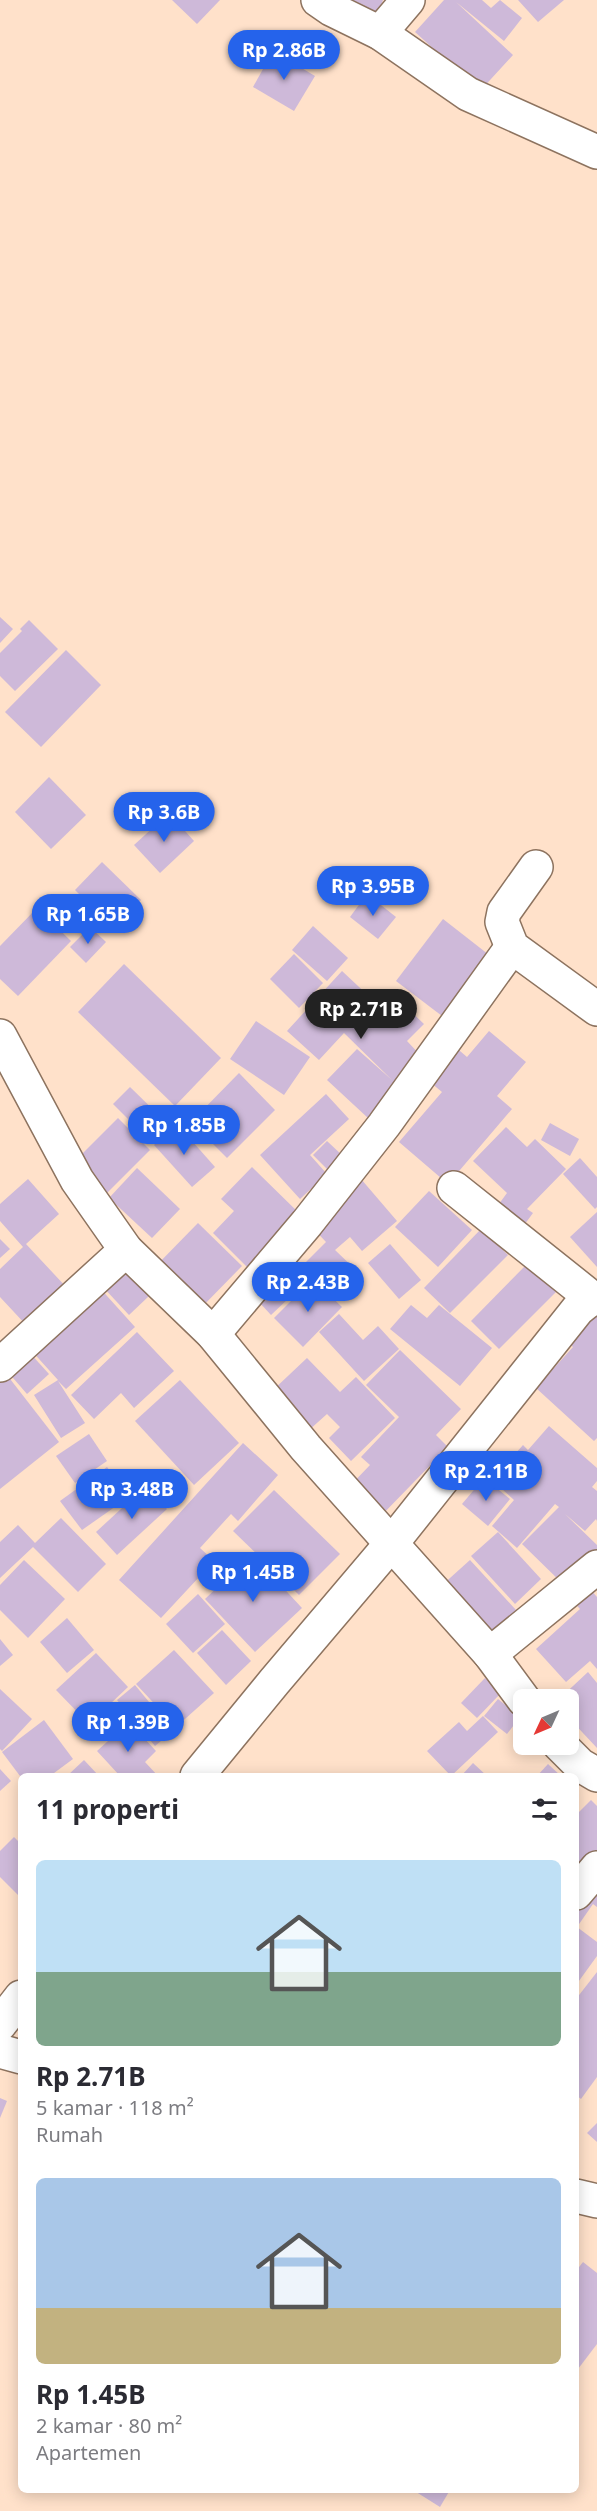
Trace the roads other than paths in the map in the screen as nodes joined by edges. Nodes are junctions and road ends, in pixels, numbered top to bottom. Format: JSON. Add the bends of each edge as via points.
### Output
{"nodes":[{"id":1,"x":318,"y":0,"type":"edge"},
{"id":2,"x":408,"y":0,"type":"edge"},
{"id":3,"x":380,"y":33,"type":"junction"},
{"id":4,"x":597,"y":152,"type":"edge"},
{"id":5,"x":536,"y":867,"type":"dead end"},
{"id":6,"x":512,"y":947,"type":"junction"},
{"id":7,"x":597,"y":1009,"type":"edge"},
{"id":8,"x":0,"y":1036,"type":"edge"},
{"id":9,"x":454,"y":1188,"type":"dead end"},
{"id":10,"x":126,"y":1250,"type":"junction"},
{"id":11,"x":595,"y":1298,"type":"edge"},
{"id":12,"x":213,"y":1334,"type":"junction"},
{"id":13,"x":0,"y":1365,"type":"edge"},
{"id":14,"x":391,"y":1544,"type":"junction"},
{"id":15,"x":597,"y":1567,"type":"edge"},
{"id":16,"x":490,"y":1654,"type":"junction"},
{"id":17,"x":516,"y":1689,"type":"edge"},
{"id":18,"x":570,"y":1755,"type":"edge"},
{"id":19,"x":199,"y":1773,"type":"edge"},
{"id":20,"x":597,"y":1775,"type":"edge"},
{"id":21,"x":597,"y":1868,"type":"edge"},
{"id":22,"x":579,"y":1889,"type":"edge"},
{"id":23,"x":18,"y":2001,"type":"edge"},
{"id":24,"x":0,"y":2024,"type":"edge"},
{"id":25,"x":0,"y":2051,"type":"edge"},
{"id":26,"x":18,"y":2056,"type":"edge"},
{"id":27,"x":579,"y":2197,"type":"edge"},
{"id":28,"x":597,"y":2201,"type":"edge"}],
"edges":[{"from":1,"to":3,"type":"street"},
{"from":2,"to":3,"type":"street"},
{"from":3,"to":4,"type":"street","via":[[468,94]]},
{"from":5,"to":6,"type":"street","via":[[504,912],[502,922]]},
{"from":6,"to":7,"type":"street"},
{"from":6,"to":12,"type":"street","via":[[384,1125]]},
{"from":8,"to":10,"type":"street","via":[[77,1180]]},
{"from":9,"to":11,"type":"street"},
{"from":10,"to":12,"type":"street"},
{"from":10,"to":13,"type":"street"},
{"from":11,"to":14,"type":"street","via":[[578,1309]]},
{"from":12,"to":14,"type":"street"},
{"from":14,"to":16,"type":"street"},
{"from":14,"to":19,"type":"street"},
{"from":15,"to":16,"type":"street"},
{"from":16,"to":17,"type":"street"},
{"from":18,"to":20,"type":"street"},
{"from":21,"to":22,"type":"street"},
{"from":23,"to":24,"type":"street"},
{"from":25,"to":26,"type":"street"},
{"from":27,"to":28,"type":"street"}]}
